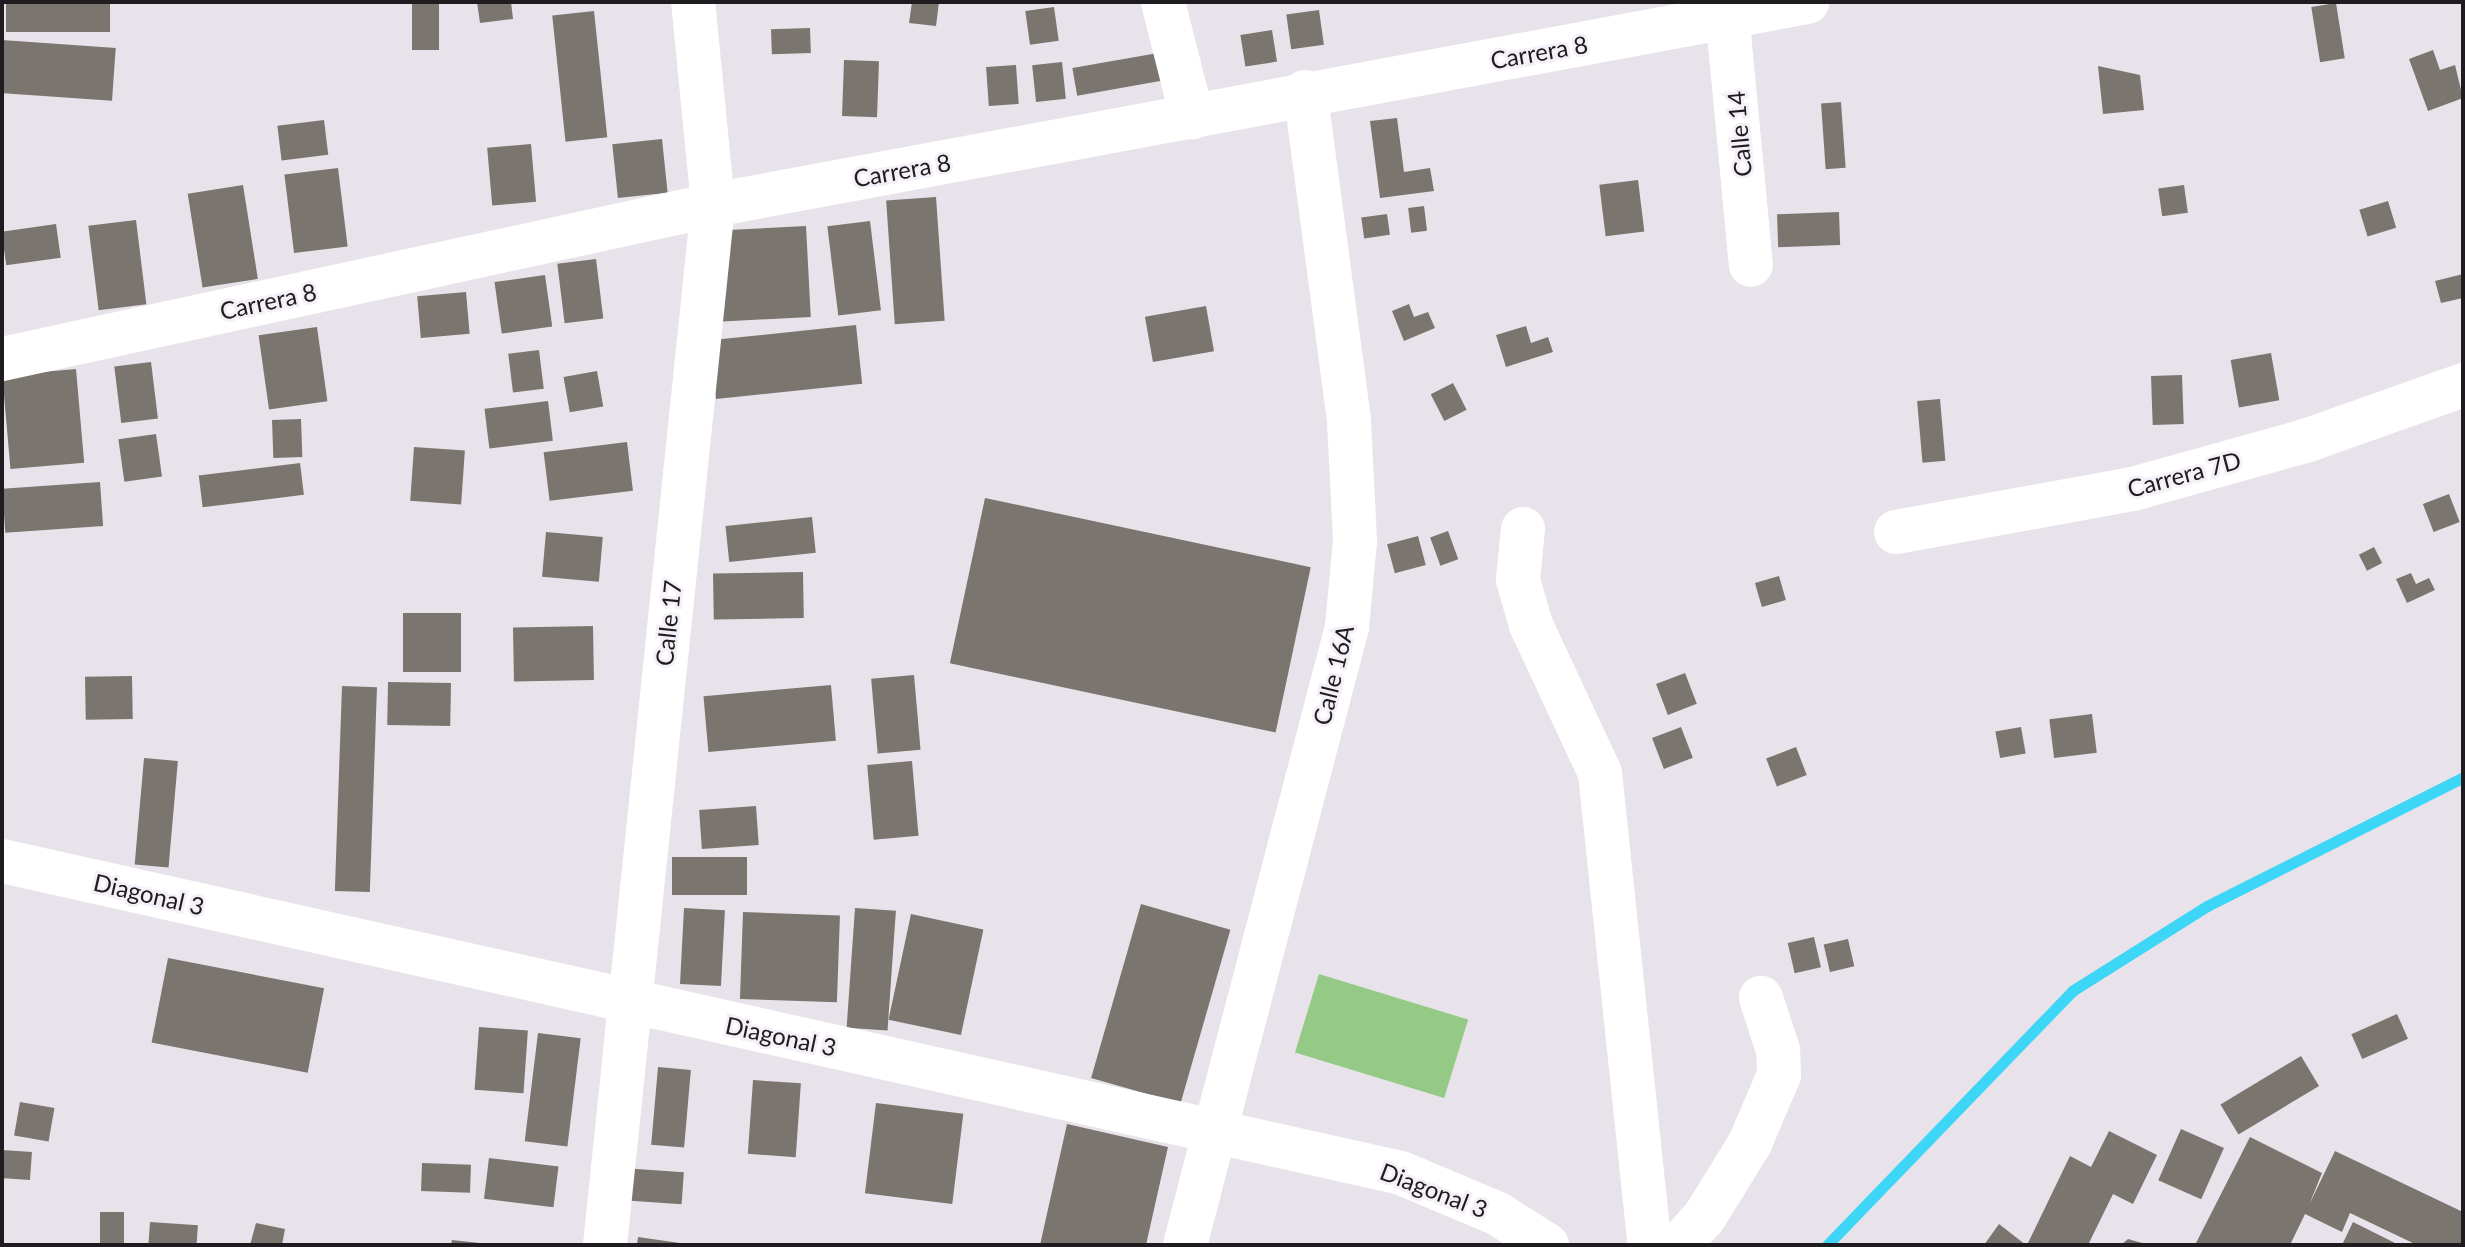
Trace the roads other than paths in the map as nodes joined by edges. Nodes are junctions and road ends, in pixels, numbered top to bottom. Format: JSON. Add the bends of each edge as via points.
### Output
{"nodes":[{"id":1,"x":693,"y":2,"type":"edge"},
{"id":2,"x":1163,"y":2,"type":"edge"},
{"id":3,"x":1807,"y":2,"type":"edge"},
{"id":4,"x":1727,"y":11,"type":"edge"},
{"id":5,"x":1305,"y":92,"type":"junction"},
{"id":6,"x":1192,"y":117,"type":"junction"},
{"id":7,"x":713,"y":205,"type":"junction"},
{"id":8,"x":1751,"y":265,"type":"dead end"},
{"id":9,"x":2,"y":359,"type":"edge"},
{"id":10,"x":2463,"y":385,"type":"edge"},
{"id":11,"x":1523,"y":529,"type":"dead end"},
{"id":12,"x":1896,"y":532,"type":"dead end"},
{"id":13,"x":2,"y":861,"type":"edge"},
{"id":14,"x":1761,"y":998,"type":"dead end"},
{"id":15,"x":626,"y":1003,"type":"junction"},
{"id":16,"x":1215,"y":1129,"type":"junction"},
{"id":17,"x":605,"y":1245,"type":"edge"},
{"id":18,"x":1185,"y":1245,"type":"edge"},
{"id":19,"x":1547,"y":1245,"type":"edge"},
{"id":20,"x":1650,"y":1245,"type":"edge"},
{"id":21,"x":1679,"y":1245,"type":"edge"}],
"edges":[{"from":1,"to":7,"type":"street","name":"Calle 17"},
{"from":2,"to":6,"type":"street"},
{"from":3,"to":4,"type":"street","name":"Carrera 8"},
{"from":4,"to":5,"type":"street","name":"Carrera 8"},
{"from":4,"to":8,"type":"street","name":"Calle 14"},
{"from":5,"to":6,"type":"street","name":"Carrera 8"},
{"from":5,"to":16,"type":"street","name":"Calle 16A","via":[[1349,420],[1355,540],[1347,627]]},
{"from":6,"to":7,"type":"street","name":"Carrera 8"},
{"from":7,"to":9,"type":"street","name":"Carrera 8"},
{"from":7,"to":15,"type":"street","name":"Calle 17"},
{"from":10,"to":12,"type":"street","name":"Carrera 7D","via":[[2308,440],[2133,489]]},
{"from":11,"to":20,"type":"street","via":[[1518,580],[1531,625],[1600,773]]},
{"from":13,"to":15,"type":"street","name":"Diagonal 3"},
{"from":14,"to":21,"type":"street","via":[[1778,1050],[1779,1075],[1750,1143],[1705,1216]]},
{"from":15,"to":16,"type":"street","name":"Diagonal 3"},
{"from":15,"to":17,"type":"street","name":"Calle 17"},
{"from":16,"to":18,"type":"street","name":"Calle 16A"},
{"from":16,"to":19,"type":"street","name":"Diagonal 3","via":[[1401,1173],[1498,1214]]}]}
